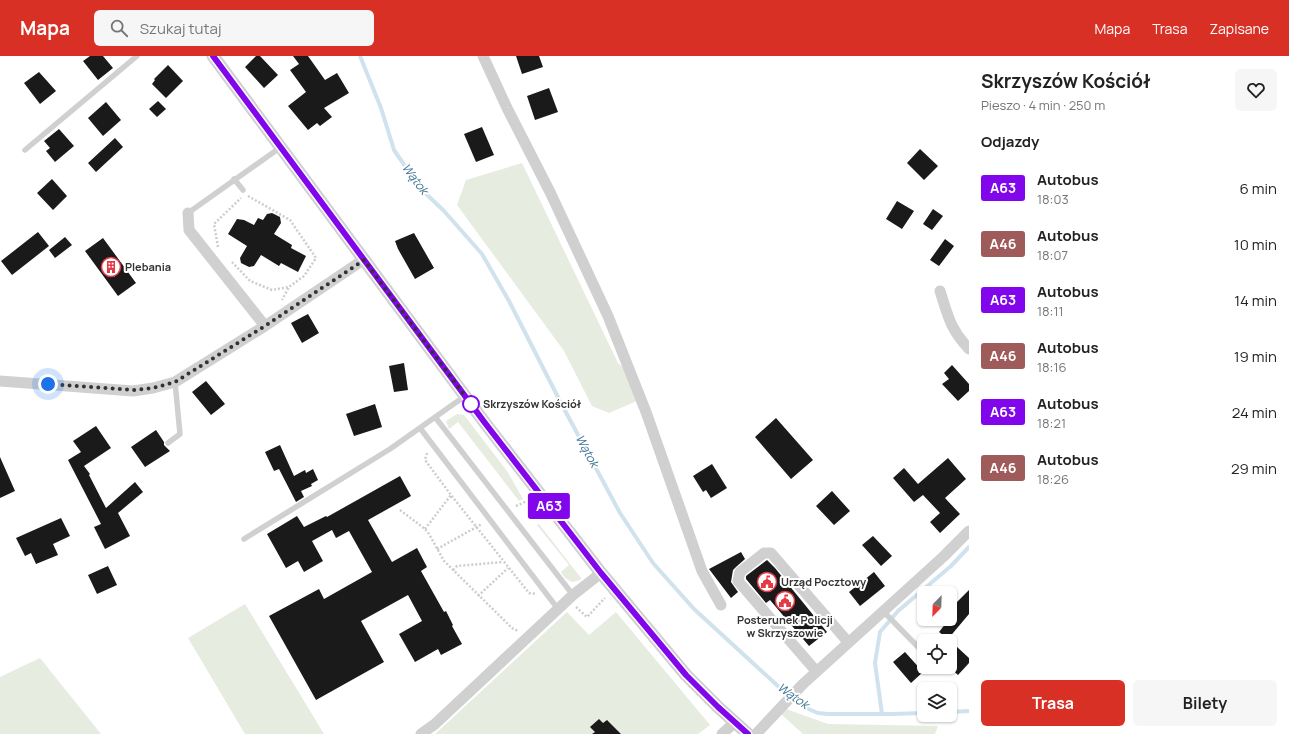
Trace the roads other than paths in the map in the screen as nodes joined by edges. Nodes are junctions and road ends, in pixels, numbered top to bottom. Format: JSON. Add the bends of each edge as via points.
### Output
{"nodes":[{"id":1,"x":137,"y":56,"type":"edge"},
{"id":2,"x":213,"y":56,"type":"edge"},
{"id":3,"x":483,"y":56,"type":"edge"},
{"id":4,"x":281,"y":147,"type":"junction"},
{"id":5,"x":25,"y":150,"type":"dead end"},
{"id":6,"x":234,"y":179,"type":"junction"},
{"id":7,"x":243,"y":190,"type":"dead end"},
{"id":8,"x":188,"y":213,"type":"joint"},
{"id":9,"x":364,"y":260,"type":"junction"},
{"id":10,"x":940,"y":291,"type":"dead end"},
{"id":11,"x":265,"y":326,"type":"junction"},
{"id":12,"x":969,"y":349,"type":"edge"},
{"id":13,"x":0,"y":381,"type":"edge"},
{"id":14,"x":175,"y":382,"type":"junction"},
{"id":15,"x":465,"y":396,"type":"junction"},
{"id":16,"x":435,"y":417,"type":"junction"},
{"id":17,"x":420,"y":428,"type":"junction"},
{"id":18,"x":168,"y":442,"type":"dead end"},
{"id":19,"x":969,"y":531,"type":"edge"},
{"id":20,"x":244,"y":539,"type":"dead end"},
{"id":21,"x":601,"y":573,"type":"junction"},
{"id":22,"x":573,"y":599,"type":"junction"},
{"id":23,"x":721,"y":605,"type":"dead end"},
{"id":24,"x":558,"y":608,"type":"junction"},
{"id":25,"x":884,"y":612,"type":"junction"},
{"id":26,"x":848,"y":642,"type":"junction"},
{"id":27,"x":917,"y":646,"type":"edge"},
{"id":28,"x":816,"y":671,"type":"junction"},
{"id":29,"x":735,"y":722,"type":"junction"},
{"id":30,"x":421,"y":734,"type":"edge"},
{"id":31,"x":722,"y":734,"type":"edge"},
{"id":32,"x":748,"y":734,"type":"edge"},
{"id":33,"x":756,"y":734,"type":"edge"}],
"edges":[{"from":1,"to":5,"type":"lane"},
{"from":2,"to":4,"type":"street"},
{"from":3,"to":23,"type":"street","via":[[608,316],[646,412],[702,571]]},
{"from":4,"to":6,"type":"lane"},
{"from":4,"to":9,"type":"street"},
{"from":6,"to":7,"type":"lane"},
{"from":6,"to":8,"type":"lane"},
{"from":8,"to":11,"type":"street","via":[[189,230]]},
{"from":9,"to":11,"type":"street"},
{"from":9,"to":15,"type":"street"},
{"from":10,"to":12,"type":"street","via":[[950,323]]},
{"from":11,"to":14,"type":"street"},
{"from":13,"to":14,"type":"street","via":[[133,390]]},
{"from":14,"to":18,"type":"lane","via":[[180,434]]},
{"from":15,"to":16,"type":"lane"},
{"from":15,"to":21,"type":"street"},
{"from":16,"to":17,"type":"lane"},
{"from":16,"to":22,"type":"lane"},
{"from":17,"to":20,"type":"lane"},
{"from":17,"to":24,"type":"lane"},
{"from":19,"to":25,"type":"street"},
{"from":21,"to":22,"type":"street"},
{"from":21,"to":29,"type":"street","via":[[686,675]]},
{"from":22,"to":24,"type":"street"},
{"from":24,"to":30,"type":"street"},
{"from":25,"to":26,"type":"street"},
{"from":25,"to":27,"type":"lane"},
{"from":26,"to":28,"type":"street"},
{"from":26,"to":28,"type":"street","via":[[771,553],[764,552],[740,572],[738,581]]},
{"from":28,"to":33,"type":"street"},
{"from":29,"to":31,"type":"street"},
{"from":29,"to":32,"type":"street"}]}
